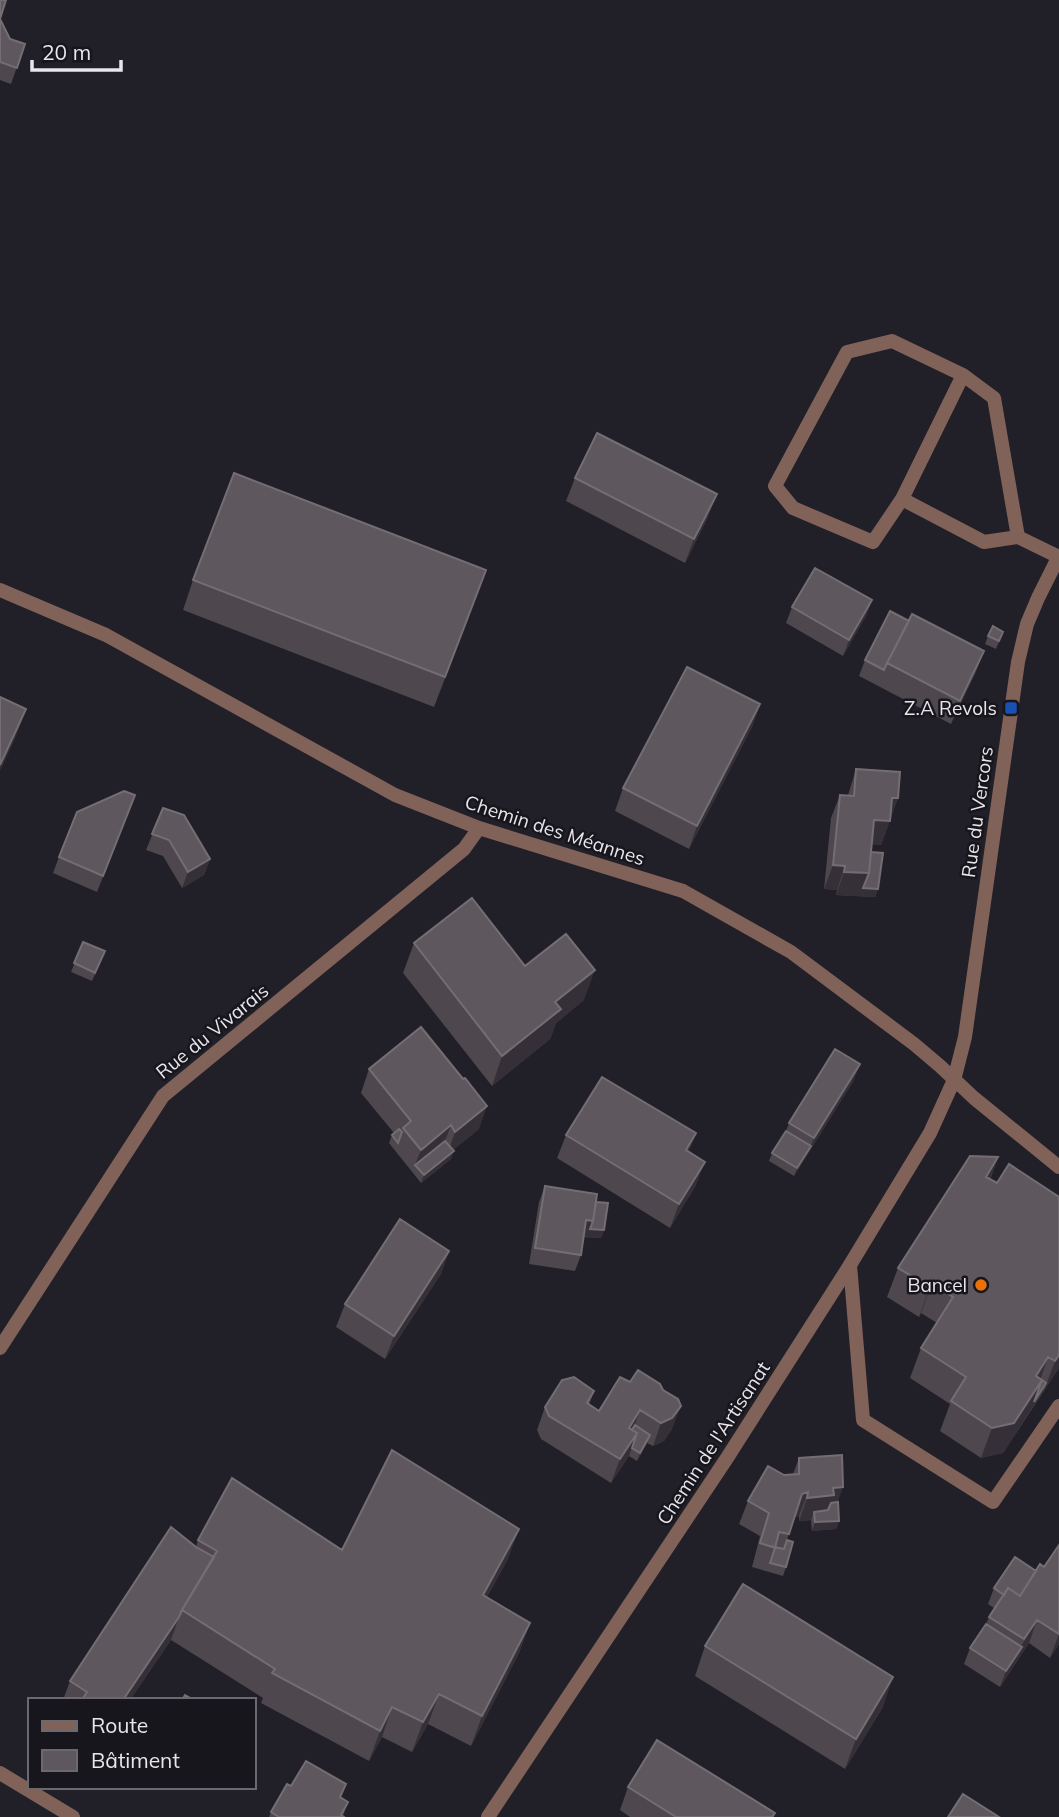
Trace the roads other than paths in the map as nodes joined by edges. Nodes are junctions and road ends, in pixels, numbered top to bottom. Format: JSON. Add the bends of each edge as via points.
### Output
{"nodes":[{"id":1,"x":962,"y":375,"type":"junction"},
{"id":2,"x":902,"y":499,"type":"junction"},
{"id":3,"x":1018,"y":537,"type":"junction"},
{"id":4,"x":1059,"y":556,"type":"edge"},
{"id":5,"x":0,"y":590,"type":"edge"},
{"id":6,"x":479,"y":828,"type":"junction"},
{"id":7,"x":954,"y":1080,"type":"junction"},
{"id":8,"x":1059,"y":1167,"type":"edge"},
{"id":9,"x":849,"y":1265,"type":"junction"},
{"id":10,"x":0,"y":1348,"type":"edge"},
{"id":11,"x":1059,"y":1406,"type":"edge"},
{"id":12,"x":0,"y":1773,"type":"edge"},
{"id":13,"x":72,"y":1817,"type":"edge"},
{"id":14,"x":488,"y":1817,"type":"edge"}],
"edges":[{"from":1,"to":2,"type":"street"},
{"from":1,"to":2,"type":"street","via":[[892,341],[846,352],[775,486],[793,508],[873,542]]},
{"from":1,"to":3,"type":"street","via":[[994,398]]},
{"from":2,"to":3,"type":"street","via":[[985,542]]},
{"from":3,"to":4,"type":"street"},
{"from":4,"to":7,"type":"street","name":"Rue du Vercors","via":[[1027,624],[1018,662],[965,1037]]},
{"from":5,"to":6,"type":"street","name":"Chemin des Méannes","via":[[106,635],[396,795]]},
{"from":6,"to":7,"type":"street","name":"Chemin des Méannes","via":[[684,891],[791,952],[914,1044]]},
{"from":6,"to":10,"type":"street","name":"Rue du Vivarais","via":[[464,849],[163,1096]]},
{"from":7,"to":8,"type":"street","name":"Chemin des Méannes"},
{"from":7,"to":9,"type":"street","name":"Chemin de l'Artisanat","via":[[930,1133]]},
{"from":9,"to":11,"type":"street","via":[[863,1420],[993,1502]]},
{"from":9,"to":14,"type":"street","name":"Chemin de l'Artisanat","via":[[727,1458]]},
{"from":12,"to":13,"type":"street"}]}
